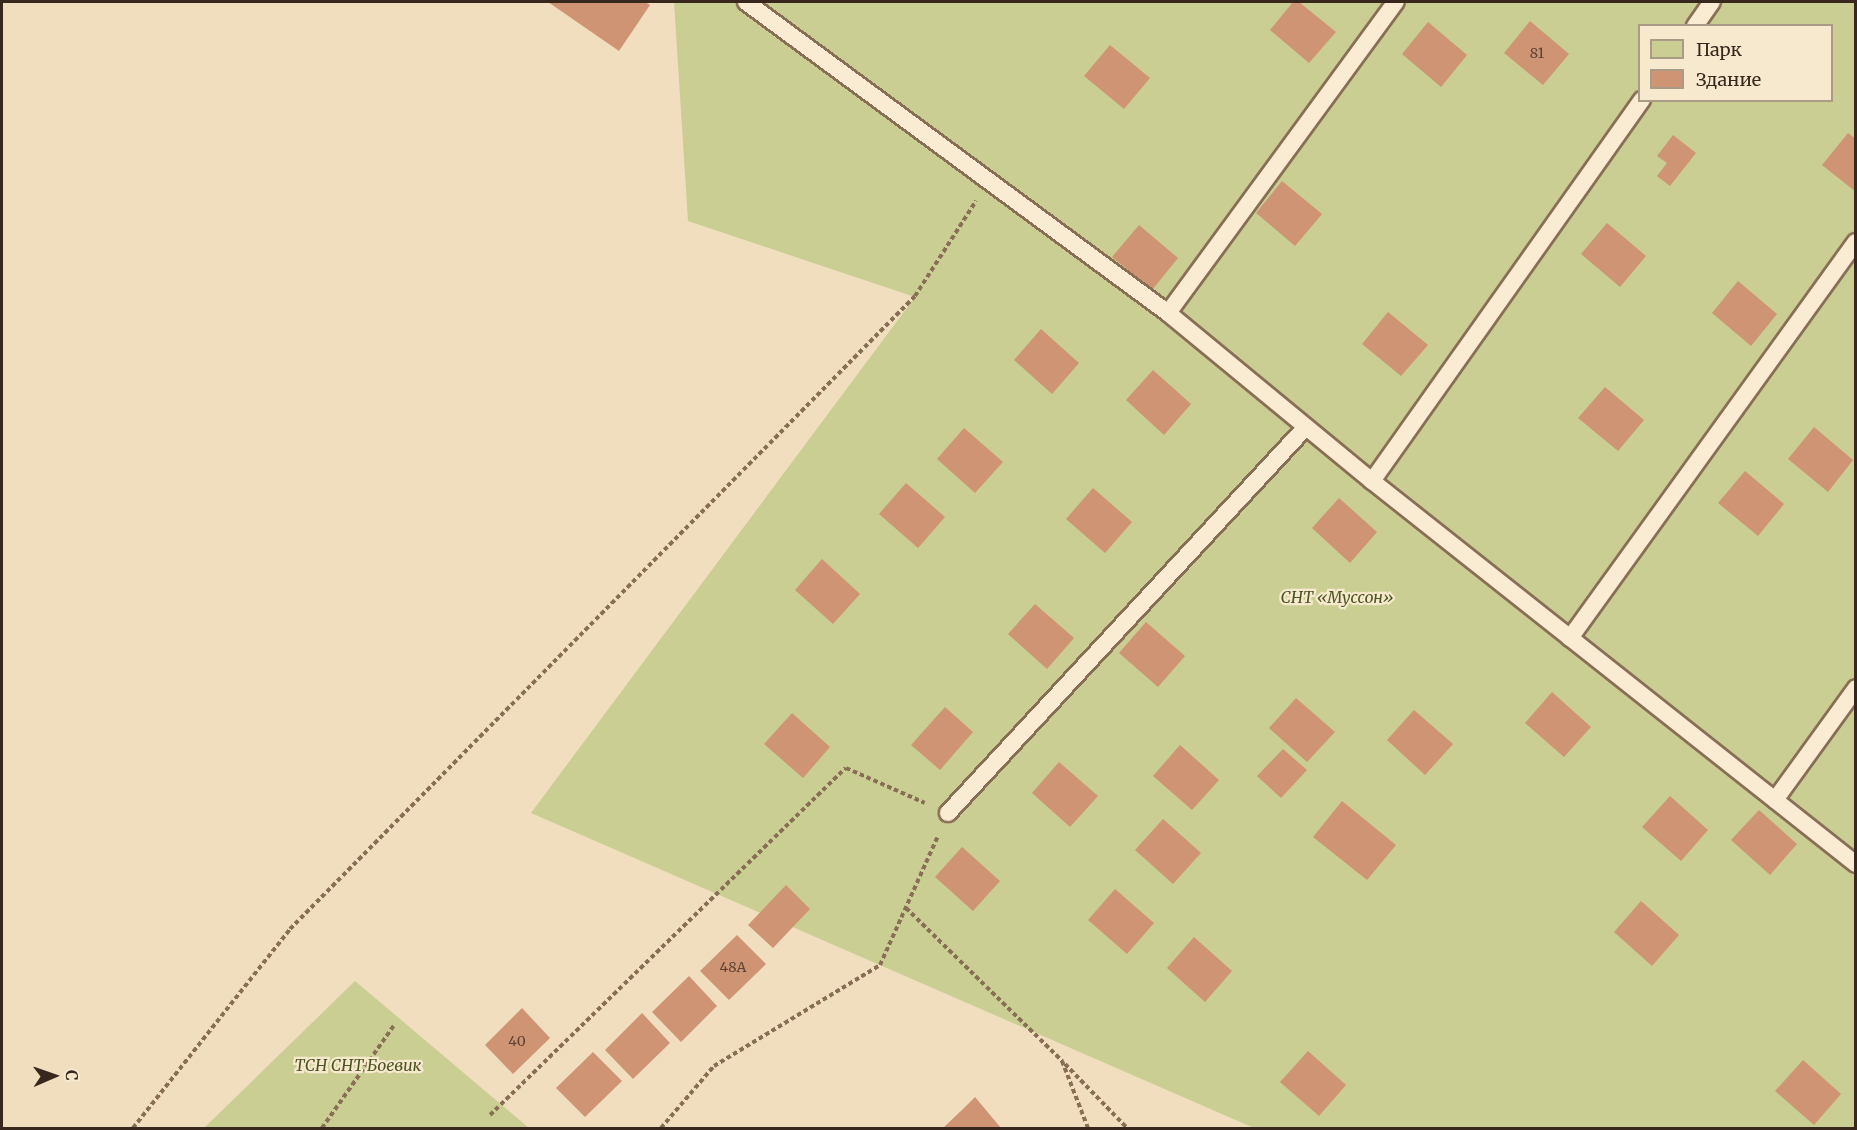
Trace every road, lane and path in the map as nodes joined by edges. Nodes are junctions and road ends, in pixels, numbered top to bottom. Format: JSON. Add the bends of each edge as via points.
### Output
{"nodes":[{"id":1,"x":1396,"y":2,"type":"edge"},
{"id":2,"x":1713,"y":2,"type":"edge"},
{"id":3,"x":753,"y":4,"type":"edge"},
{"id":4,"x":1696,"y":24,"type":"edge"},
{"id":5,"x":1641,"y":102,"type":"edge"},
{"id":6,"x":989,"y":181,"type":"junction"},
{"id":7,"x":1856,"y":242,"type":"edge"},
{"id":8,"x":1168,"y":313,"type":"junction"},
{"id":9,"x":1306,"y":427,"type":"junction"},
{"id":10,"x":1372,"y":481,"type":"junction"},
{"id":11,"x":1570,"y":638,"type":"junction"},
{"id":12,"x":1856,"y":688,"type":"edge"},
{"id":13,"x":1775,"y":800,"type":"junction"},
{"id":14,"x":948,"y":813,"type":"junction"},
{"id":15,"x":1856,"y":864,"type":"edge"},
{"id":16,"x":906,"y":908,"type":"junction"},
{"id":17,"x":394,"y":1025,"type":"dead end"},
{"id":18,"x":1062,"y":1061,"type":"junction"},
{"id":19,"x":490,"y":1115,"type":"dead end"},
{"id":20,"x":133,"y":1128,"type":"edge"},
{"id":21,"x":322,"y":1128,"type":"edge"},
{"id":22,"x":661,"y":1128,"type":"edge"},
{"id":23,"x":1088,"y":1128,"type":"edge"},
{"id":24,"x":1127,"y":1128,"type":"edge"}],
"edges":[{"from":1,"to":8,"type":"lane"},
{"from":2,"to":4,"type":"lane"},
{"from":3,"to":6,"type":"lane"},
{"from":5,"to":10,"type":"lane"},
{"from":6,"to":8,"type":"lane"},
{"from":6,"to":20,"type":"path","via":[[915,296],[290,928]]},
{"from":7,"to":11,"type":"lane"},
{"from":8,"to":9,"type":"lane"},
{"from":9,"to":10,"type":"lane"},
{"from":9,"to":14,"type":"lane"},
{"from":10,"to":11,"type":"lane"},
{"from":11,"to":13,"type":"lane"},
{"from":12,"to":13,"type":"lane"},
{"from":13,"to":15,"type":"lane"},
{"from":14,"to":16,"type":"path"},
{"from":14,"to":19,"type":"path","via":[[846,768]]},
{"from":16,"to":18,"type":"path"},
{"from":16,"to":22,"type":"path","via":[[880,965],[714,1066]]},
{"from":17,"to":21,"type":"path"},
{"from":18,"to":23,"type":"path"},
{"from":18,"to":24,"type":"path"}]}
